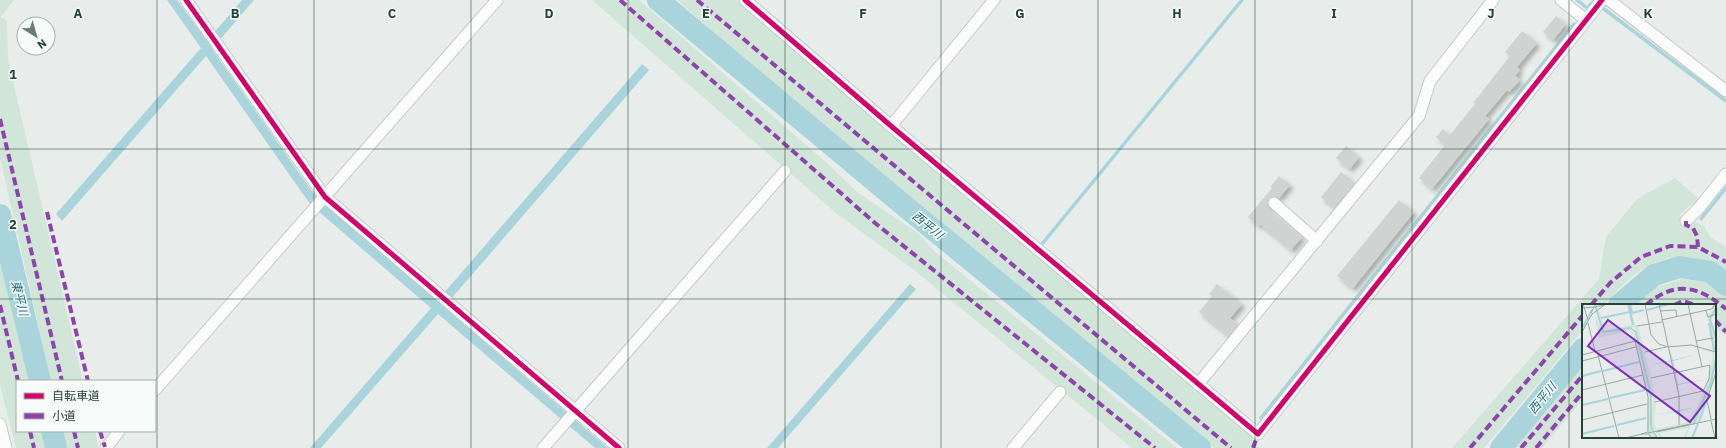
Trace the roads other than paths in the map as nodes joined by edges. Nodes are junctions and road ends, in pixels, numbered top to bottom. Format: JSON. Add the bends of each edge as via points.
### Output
{"nodes":[{"id":1,"x":186,"y":0,"type":"edge"},
{"id":2,"x":497,"y":0,"type":"edge"},
{"id":3,"x":745,"y":0,"type":"edge"},
{"id":4,"x":994,"y":0,"type":"edge"},
{"id":5,"x":1493,"y":0,"type":"edge"},
{"id":6,"x":1560,"y":0,"type":"edge"},
{"id":7,"x":1602,"y":0,"type":"edge"},
{"id":8,"x":1608,"y":0,"type":"edge"},
{"id":9,"x":1586,"y":20,"type":"junction"},
{"id":10,"x":1726,"y":91,"type":"edge"},
{"id":11,"x":891,"y":126,"type":"junction"},
{"id":12,"x":785,"y":171,"type":"dead end"},
{"id":13,"x":1726,"y":174,"type":"edge"},
{"id":14,"x":325,"y":197,"type":"junction"},
{"id":15,"x":1274,"y":203,"type":"dead end"},
{"id":16,"x":1686,"y":221,"type":"dead end"},
{"id":17,"x":1317,"y":241,"type":"junction"},
{"id":18,"x":1198,"y":384,"type":"junction"},
{"id":19,"x":156,"y":389,"type":"edge"},
{"id":20,"x":1060,"y":392,"type":"dead end"},
{"id":21,"x":575,"y":410,"type":"junction"},
{"id":22,"x":0,"y":424,"type":"edge"},
{"id":23,"x":118,"y":432,"type":"edge"},
{"id":24,"x":6,"y":448,"type":"edge"},
{"id":25,"x":106,"y":448,"type":"edge"},
{"id":26,"x":543,"y":448,"type":"edge"},
{"id":27,"x":619,"y":448,"type":"edge"},
{"id":28,"x":1013,"y":448,"type":"edge"}],
"edges":[{"from":1,"to":14,"type":"street"},
{"from":2,"to":14,"type":"street"},
{"from":3,"to":11,"type":"street"},
{"from":4,"to":11,"type":"street"},
{"from":5,"to":17,"type":"street","via":[[1430,81],[1419,116]]},
{"from":6,"to":9,"type":"street"},
{"from":7,"to":9,"type":"street"},
{"from":8,"to":10,"type":"street"},
{"from":9,"to":18,"type":"street","via":[[1258,434]]},
{"from":11,"to":18,"type":"street"},
{"from":12,"to":21,"type":"street"},
{"from":13,"to":16,"type":"street"},
{"from":14,"to":19,"type":"street"},
{"from":14,"to":21,"type":"street"},
{"from":15,"to":17,"type":"street"},
{"from":17,"to":18,"type":"street"},
{"from":20,"to":28,"type":"street"},
{"from":21,"to":26,"type":"street"},
{"from":21,"to":27,"type":"street"},
{"from":22,"to":24,"type":"street"},
{"from":23,"to":25,"type":"street"}]}
